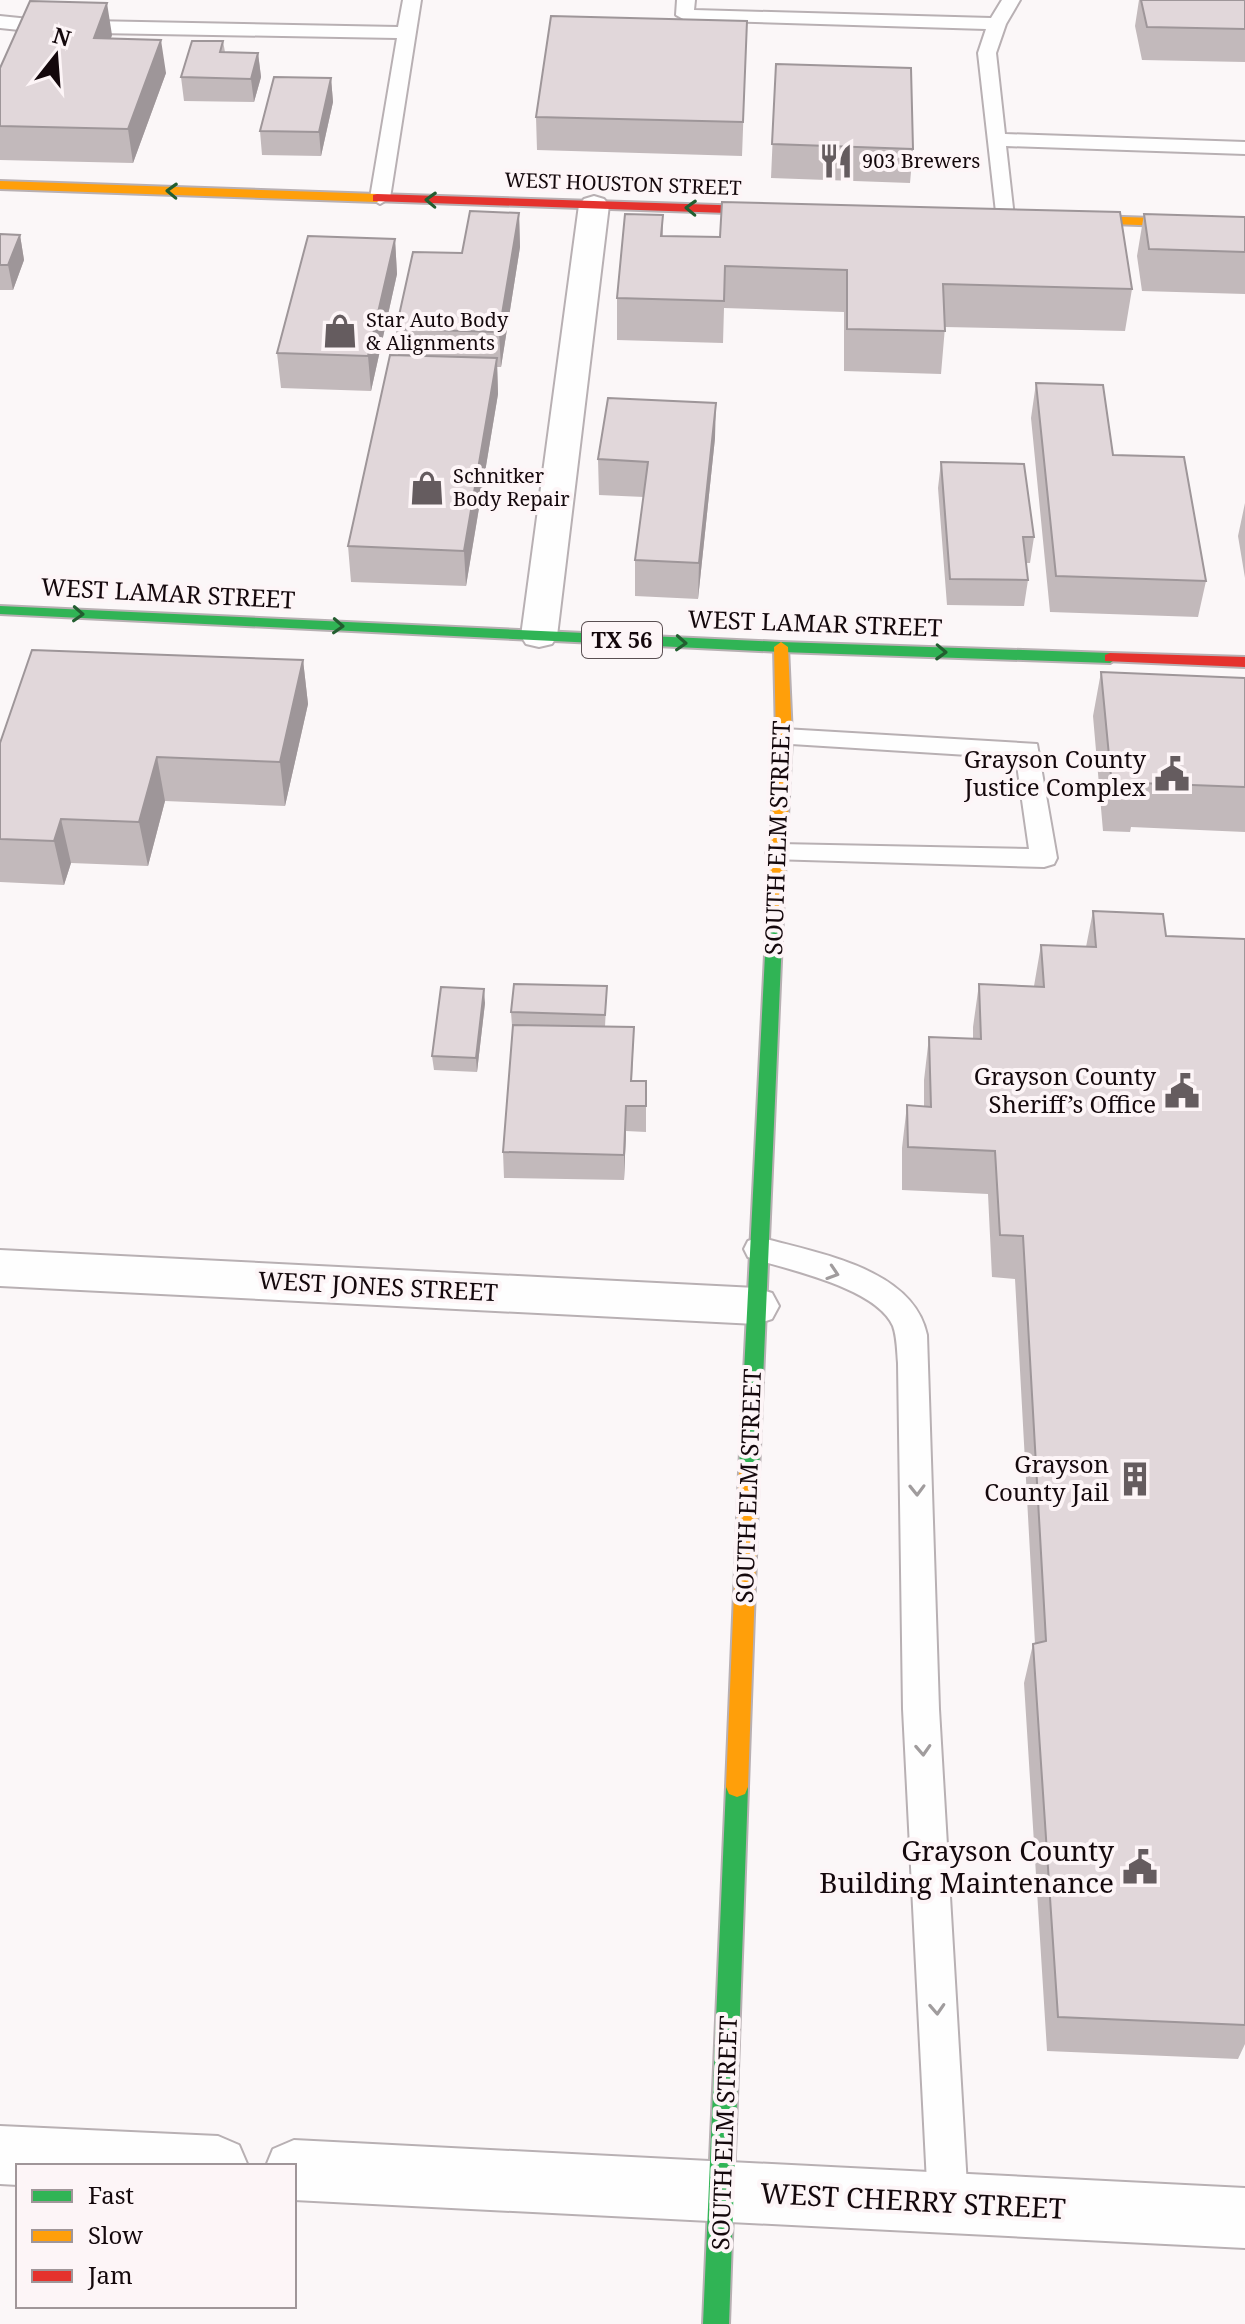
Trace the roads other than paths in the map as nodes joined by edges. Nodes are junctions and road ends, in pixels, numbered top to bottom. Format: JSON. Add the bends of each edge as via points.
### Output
{"nodes":[{"id":1,"x":412,"y":0,"type":"edge"},
{"id":2,"x":686,"y":0,"type":"edge"},
{"id":3,"x":1011,"y":0,"type":"edge"},
{"id":4,"x":0,"y":22,"type":"edge"},
{"id":5,"x":997,"y":24,"type":"junction"},
{"id":6,"x":406,"y":33,"type":"junction"},
{"id":7,"x":996,"y":140,"type":"junction"},
{"id":8,"x":1245,"y":148,"type":"edge"},
{"id":9,"x":0,"y":185,"type":"edge"},
{"id":10,"x":380,"y":198,"type":"junction"},
{"id":11,"x":594,"y":205,"type":"junction"},
{"id":12,"x":799,"y":211,"type":"edge"},
{"id":13,"x":1004,"y":217,"type":"edge"},
{"id":14,"x":1049,"y":219,"type":"edge"},
{"id":15,"x":1245,"y":225,"type":"edge"},
{"id":16,"x":0,"y":610,"type":"edge"},
{"id":17,"x":539,"y":636,"type":"junction"},
{"id":18,"x":781,"y":647,"type":"junction"},
{"id":19,"x":1245,"y":662,"type":"edge"},
{"id":20,"x":784,"y":737,"type":"junction"},
{"id":21,"x":779,"y":853,"type":"junction"},
{"id":22,"x":759,"y":1249,"type":"junction"},
{"id":23,"x":0,"y":1268,"type":"edge"},
{"id":24,"x":756,"y":1306,"type":"junction"},
{"id":25,"x":0,"y":2155,"type":"edge"},
{"id":26,"x":178,"y":2164,"type":"edge"},
{"id":27,"x":296,"y":2170,"type":"edge"},
{"id":28,"x":724,"y":2191,"type":"junction"},
{"id":29,"x":948,"y":2203,"type":"junction"},
{"id":30,"x":1245,"y":2218,"type":"edge"},
{"id":31,"x":716,"y":2324,"type":"edge"}],
"edges":[{"from":1,"to":6,"type":"lane"},
{"from":2,"to":5,"type":"lane","via":[[685,15]]},
{"from":3,"to":5,"type":"lane"},
{"from":4,"to":6,"type":"lane"},
{"from":5,"to":7,"type":"lane","via":[[987,53]]},
{"from":6,"to":10,"type":"lane"},
{"from":7,"to":8,"type":"lane"},
{"from":7,"to":13,"type":"lane"},
{"from":10,"to":9,"type":"main road","name":"WEST HOUSTON STREET","one_way":true},
{"from":11,"to":10,"type":"main road","name":"WEST HOUSTON STREET","one_way":true},
{"from":12,"to":11,"type":"main road","name":"WEST HOUSTON STREET","one_way":true},
{"from":11,"to":17,"type":"street"},
{"from":14,"to":15,"type":"main road"},
{"from":16,"to":17,"type":"main road","name":"WEST LAMAR STREET","number":"TX 56","one_way":true},
{"from":17,"to":18,"type":"main road","name":"WEST LAMAR STREET","number":"TX 56","one_way":true},
{"from":18,"to":19,"type":"main road","name":"WEST LAMAR STREET","number":"TX 56","one_way":true},
{"from":18,"to":20,"type":"main road","name":"SOUTH ELM STREET"},
{"from":20,"to":21,"type":"main road","name":"SOUTH ELM STREET"},
{"from":20,"to":21,"type":"lane","via":[[1028,750],[1044,858]]},
{"from":21,"to":22,"type":"main road","name":"SOUTH ELM STREET"},
{"from":22,"to":24,"type":"main road","name":"SOUTH ELM STREET"},
{"from":22,"to":29,"type":"lane","one_way":true,"via":[[847,1278],[890,1299],[908,1324],[914,1363],[921,1709]]},
{"from":23,"to":24,"type":"street","name":"WEST JONES STREET"},
{"from":24,"to":28,"type":"main road","name":"SOUTH ELM STREET"},
{"from":25,"to":26,"type":"street"},
{"from":27,"to":28,"type":"street","name":"WEST CHERRY STREET"},
{"from":28,"to":29,"type":"street","name":"WEST CHERRY STREET"},
{"from":28,"to":31,"type":"main road","name":"SOUTH ELM STREET"},
{"from":29,"to":30,"type":"street","name":"WEST CHERRY STREET"}]}
